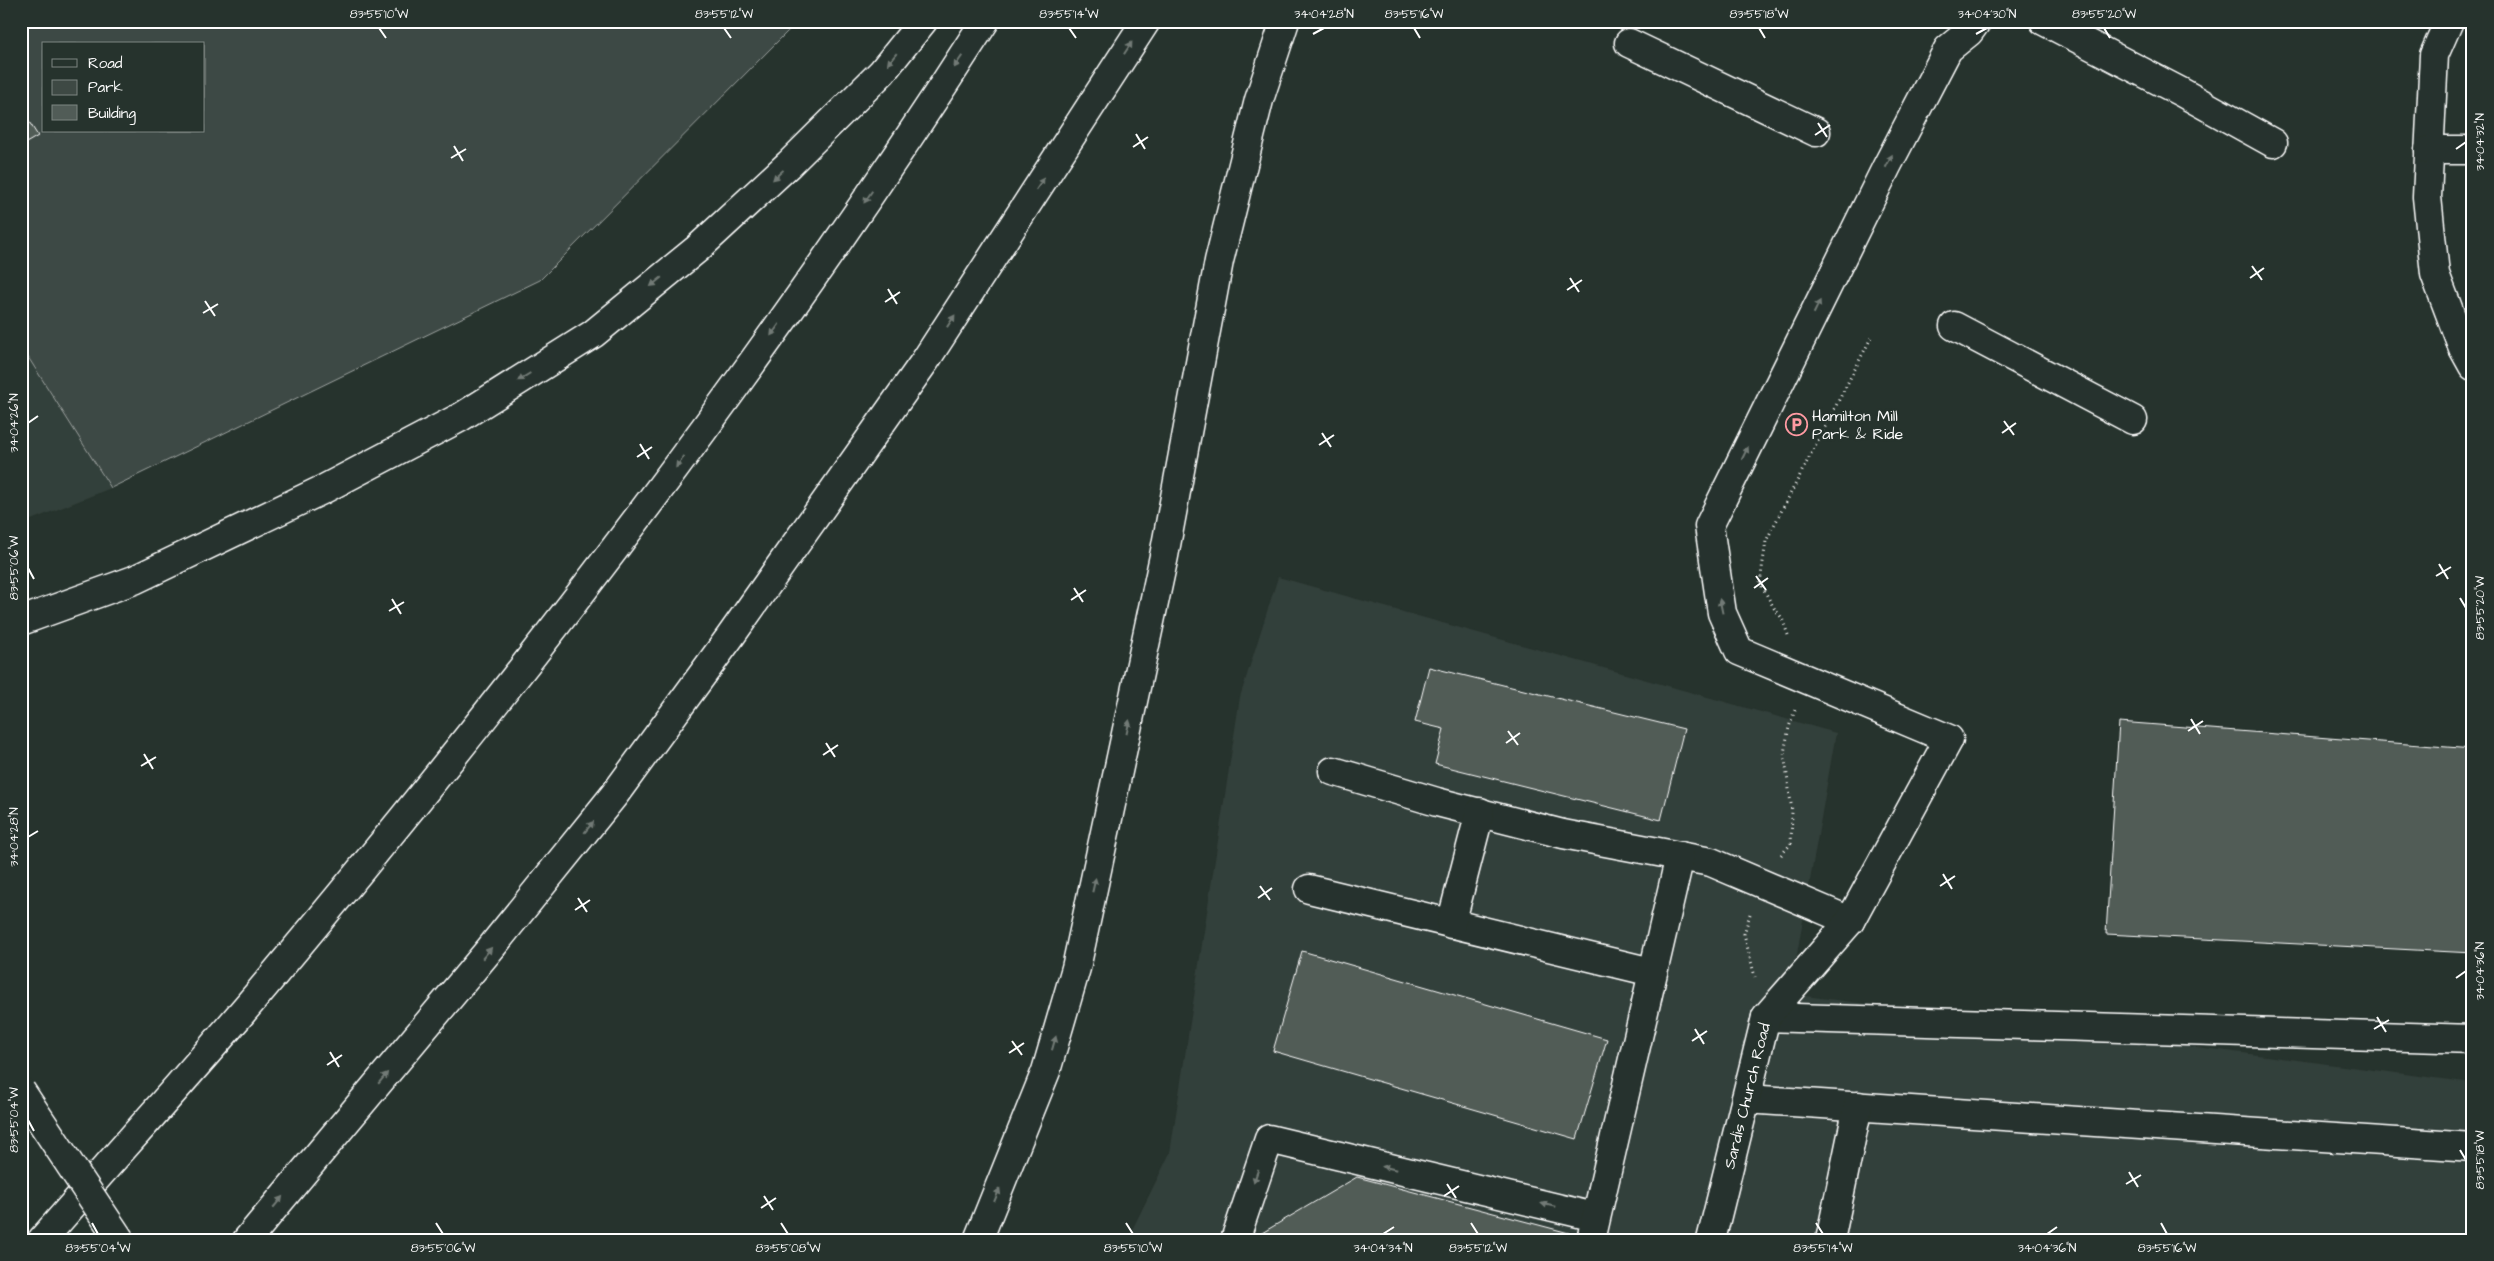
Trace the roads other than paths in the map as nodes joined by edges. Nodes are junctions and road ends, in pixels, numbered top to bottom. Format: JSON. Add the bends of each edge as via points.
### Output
{"nodes":[{"id":1,"x":923,"y":21,"type":"edge"},
{"id":2,"x":985,"y":21,"type":"edge"},
{"id":3,"x":1146,"y":21,"type":"edge"},
{"id":4,"x":1285,"y":21,"type":"edge"},
{"id":5,"x":1977,"y":21,"type":"edge"},
{"id":6,"x":2044,"y":21,"type":"edge"},
{"id":7,"x":2448,"y":21,"type":"edge"},
{"id":8,"x":1629,"y":43,"type":"dead end"},
{"id":9,"x":1816,"y":132,"type":"dead end"},
{"id":10,"x":2273,"y":144,"type":"dead end"},
{"id":11,"x":2429,"y":150,"type":"junction"},
{"id":12,"x":2473,"y":150,"type":"edge"},
{"id":13,"x":2460,"y":309,"type":"edge"},
{"id":14,"x":1954,"y":326,"type":"dead end"},
{"id":15,"x":2473,"y":366,"type":"edge"},
{"id":16,"x":2132,"y":420,"type":"dead end"},
{"id":17,"x":21,"y":621,"type":"edge"},
{"id":18,"x":1333,"y":771,"type":"dead end"},
{"id":19,"x":1480,"y":812,"type":"junction"},
{"id":20,"x":1680,"y":856,"type":"junction"},
{"id":21,"x":1309,"y":889,"type":"dead end"},
{"id":22,"x":1850,"y":921,"type":"junction"},
{"id":23,"x":1451,"y":924,"type":"junction"},
{"id":24,"x":1652,"y":972,"type":"junction"},
{"id":25,"x":1766,"y":1017,"type":"junction"},
{"id":26,"x":2473,"y":1039,"type":"edge"},
{"id":27,"x":21,"y":1091,"type":"edge"},
{"id":28,"x":1746,"y":1099,"type":"junction"},
{"id":29,"x":1858,"y":1106,"type":"junction"},
{"id":30,"x":2473,"y":1147,"type":"edge"},
{"id":31,"x":1593,"y":1228,"type":"edge"},
{"id":32,"x":42,"y":1240,"type":"edge"},
{"id":33,"x":120,"y":1240,"type":"edge"},
{"id":34,"x":247,"y":1240,"type":"edge"},
{"id":35,"x":978,"y":1240,"type":"edge"},
{"id":36,"x":1234,"y":1240,"type":"edge"},
{"id":37,"x":1711,"y":1240,"type":"edge"},
{"id":38,"x":1830,"y":1240,"type":"edge"}],
"edges":[{"from":1,"to":17,"type":"main road","one_way":true,"via":[[882,72],[789,164],[697,249],[593,334],[461,417],[322,490],[134,580]]},
{"from":2,"to":32,"type":"main road","one_way":true,"via":[[815,274],[664,485],[506,690],[266,985]]},
{"from":34,"to":3,"type":"main road","one_way":true,"via":[[615,794],[925,362]]},
{"from":35,"to":4,"type":"main road","one_way":true,"via":[[1046,1071],[1076,968],[1164,556],[1219,261],[1259,100]]},
{"from":22,"to":5,"type":"main road","name":"Sardis Church Road","one_way":true,"via":[[1949,740],[1739,651],[1722,613],[1709,526],[1948,49]]},
{"from":6,"to":10,"type":"main road","via":[[2164,82]]},
{"from":7,"to":11,"type":"main road","via":[[2434,55]]},
{"from":8,"to":9,"type":"main road"},
{"from":11,"to":12,"type":"main road"},
{"from":11,"to":13,"type":"main road","via":[[2427,197],[2435,274]]},
{"from":13,"to":15,"type":"main road","via":[[2462,348]]},
{"from":14,"to":16,"type":"main road"},
{"from":18,"to":19,"type":"main road"},
{"from":19,"to":20,"type":"main road","via":[[1563,834]]},
{"from":19,"to":23,"type":"main road"},
{"from":20,"to":22,"type":"main road","via":[[1711,862]]},
{"from":20,"to":24,"type":"main road"},
{"from":21,"to":23,"type":"main road"},
{"from":22,"to":25,"type":"main road","name":"Sardis Church Road"},
{"from":23,"to":24,"type":"main road"},
{"from":24,"to":31,"type":"main road"},
{"from":25,"to":26,"type":"main road"},
{"from":25,"to":28,"type":"main road","name":"Sardis Church Road"},
{"from":27,"to":33,"type":"main road","bridge":true},
{"from":28,"to":29,"type":"main road"},
{"from":28,"to":37,"type":"main road","name":"Sardis Church Road"},
{"from":29,"to":30,"type":"main road"},
{"from":29,"to":38,"type":"main road"},
{"from":31,"to":36,"type":"main road","one_way":true,"via":[[1269,1139]]}]}
